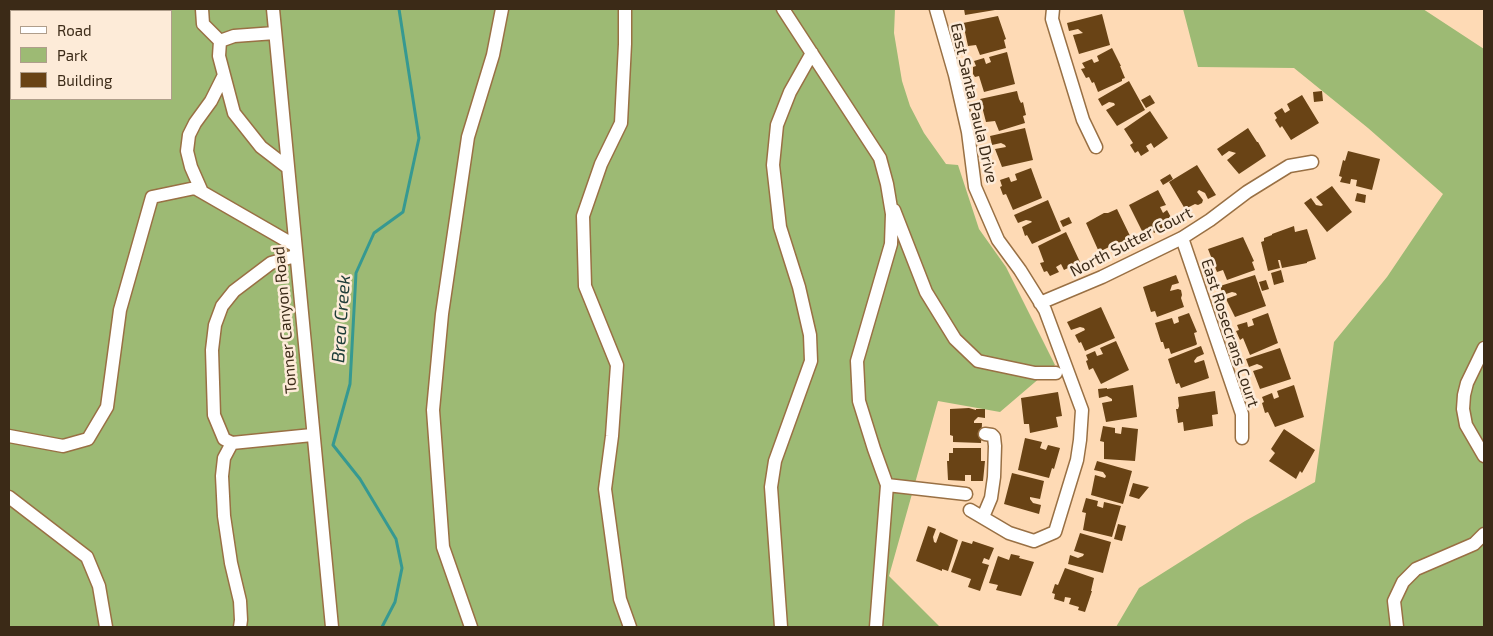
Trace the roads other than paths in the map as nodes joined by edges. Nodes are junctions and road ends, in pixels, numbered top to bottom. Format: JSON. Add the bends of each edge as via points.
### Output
{"nodes":[{"id":1,"x":202,"y":9,"type":"edge"},
{"id":2,"x":273,"y":9,"type":"edge"},
{"id":3,"x":502,"y":9,"type":"edge"},
{"id":4,"x":625,"y":9,"type":"edge"},
{"id":5,"x":783,"y":9,"type":"edge"},
{"id":6,"x":936,"y":9,"type":"edge"},
{"id":7,"x":1053,"y":9,"type":"edge"},
{"id":8,"x":275,"y":33,"type":"junction"},
{"id":9,"x":220,"y":41,"type":"junction"},
{"id":10,"x":812,"y":54,"type":"junction"},
{"id":11,"x":224,"y":75,"type":"junction"},
{"id":12,"x":1096,"y":147,"type":"dead end"},
{"id":13,"x":1312,"y":162,"type":"dead end"},
{"id":14,"x":288,"y":167,"type":"junction"},
{"id":15,"x":202,"y":192,"type":"junction"},
{"id":16,"x":890,"y":199,"type":"junction"},
{"id":17,"x":1182,"y":238,"type":"junction"},
{"id":18,"x":295,"y":251,"type":"junction"},
{"id":19,"x":1040,"y":303,"type":"junction"},
{"id":20,"x":1484,"y":348,"type":"edge"},
{"id":21,"x":1056,"y":373,"type":"dead end"},
{"id":22,"x":985,"y":434,"type":"dead end"},
{"id":23,"x":312,"y":435,"type":"junction"},
{"id":24,"x":9,"y":436,"type":"edge"},
{"id":25,"x":1242,"y":438,"type":"dead end"},
{"id":26,"x":232,"y":443,"type":"junction"},
{"id":27,"x":1484,"y":456,"type":"edge"},
{"id":28,"x":887,"y":485,"type":"junction"},
{"id":29,"x":966,"y":494,"type":"dead end"},
{"id":30,"x":9,"y":497,"type":"edge"},
{"id":31,"x":970,"y":510,"type":"dead end"},
{"id":32,"x":983,"y":518,"type":"junction"},
{"id":33,"x":1484,"y":534,"type":"edge"},
{"id":34,"x":106,"y":627,"type":"edge"},
{"id":35,"x":240,"y":627,"type":"edge"},
{"id":36,"x":332,"y":627,"type":"edge"},
{"id":37,"x":471,"y":627,"type":"edge"},
{"id":38,"x":630,"y":627,"type":"edge"},
{"id":39,"x":782,"y":627,"type":"edge"},
{"id":40,"x":876,"y":627,"type":"edge"},
{"id":41,"x":1398,"y":627,"type":"edge"}],
"edges":[{"from":1,"to":9,"type":"street","via":[[203,24]]},
{"from":2,"to":8,"type":"street","name":"Tonner Canyon Road"},
{"from":3,"to":37,"type":"street","via":[[493,54],[468,137],[442,314],[433,410],[444,546]]},
{"from":4,"to":38,"type":"street","via":[[621,123],[601,164],[583,216],[585,286],[617,365],[605,490],[620,599]]},
{"from":5,"to":10,"type":"street"},
{"from":6,"to":19,"type":"street","name":"East Santa Paula Drive","via":[[968,132],[975,187],[998,240]]},
{"from":7,"to":12,"type":"street","via":[[1052,19],[1083,120]]},
{"from":8,"to":9,"type":"street","via":[[234,36]]},
{"from":8,"to":14,"type":"street","name":"Tonner Canyon Road"},
{"from":9,"to":11,"type":"street","via":[[219,56]]},
{"from":10,"to":16,"type":"street","via":[[880,158]]},
{"from":10,"to":39,"type":"street","via":[[790,92],[777,125],[773,165],[780,228],[810,335],[811,361],[775,462],[771,487]]},
{"from":11,"to":14,"type":"street","via":[[234,113],[262,147]]},
{"from":11,"to":15,"type":"street","via":[[189,135],[187,151]]},
{"from":13,"to":17,"type":"street","name":"North Sutter Court","via":[[1289,166]]},
{"from":14,"to":18,"type":"street","name":"Tonner Canyon Road"},
{"from":15,"to":18,"type":"street"},
{"from":15,"to":24,"type":"street","via":[[195,188],[152,197],[120,310],[107,406],[88,439],[62,446]]},
{"from":16,"to":21,"type":"street","via":[[926,292],[955,339],[978,361],[1035,373]]},
{"from":16,"to":28,"type":"street","via":[[891,244],[857,361],[859,401]]},
{"from":17,"to":19,"type":"street","name":"North Sutter Court"},
{"from":17,"to":25,"type":"street","name":"East Rosecrans Court","via":[[1242,414]]},
{"from":18,"to":23,"type":"street","name":"Tonner Canyon Road"},
{"from":18,"to":26,"type":"street","via":[[271,263],[234,291],[222,306],[215,325],[212,350],[214,415],[224,439]]},
{"from":19,"to":32,"type":"street","name":"East Santa Paula Drive","via":[[1082,410],[1077,460],[1055,532],[1034,540],[1009,533]]},
{"from":20,"to":27,"type":"street","via":[[1467,383],[1463,410],[1466,425]]},
{"from":22,"to":32,"type":"street","via":[[994,437],[995,446],[992,491]]},
{"from":23,"to":26,"type":"street"},
{"from":23,"to":36,"type":"street","name":"Tonner Canyon Road"},
{"from":26,"to":35,"type":"street","via":[[224,458],[222,476],[224,516],[240,601]]},
{"from":28,"to":29,"type":"street"},
{"from":28,"to":40,"type":"street"},
{"from":30,"to":34,"type":"street","via":[[86,557],[99,586]]},
{"from":31,"to":32,"type":"street","name":"East Santa Paula Drive"},
{"from":33,"to":41,"type":"street","via":[[1474,544],[1416,569],[1402,582],[1394,601]]}]}
